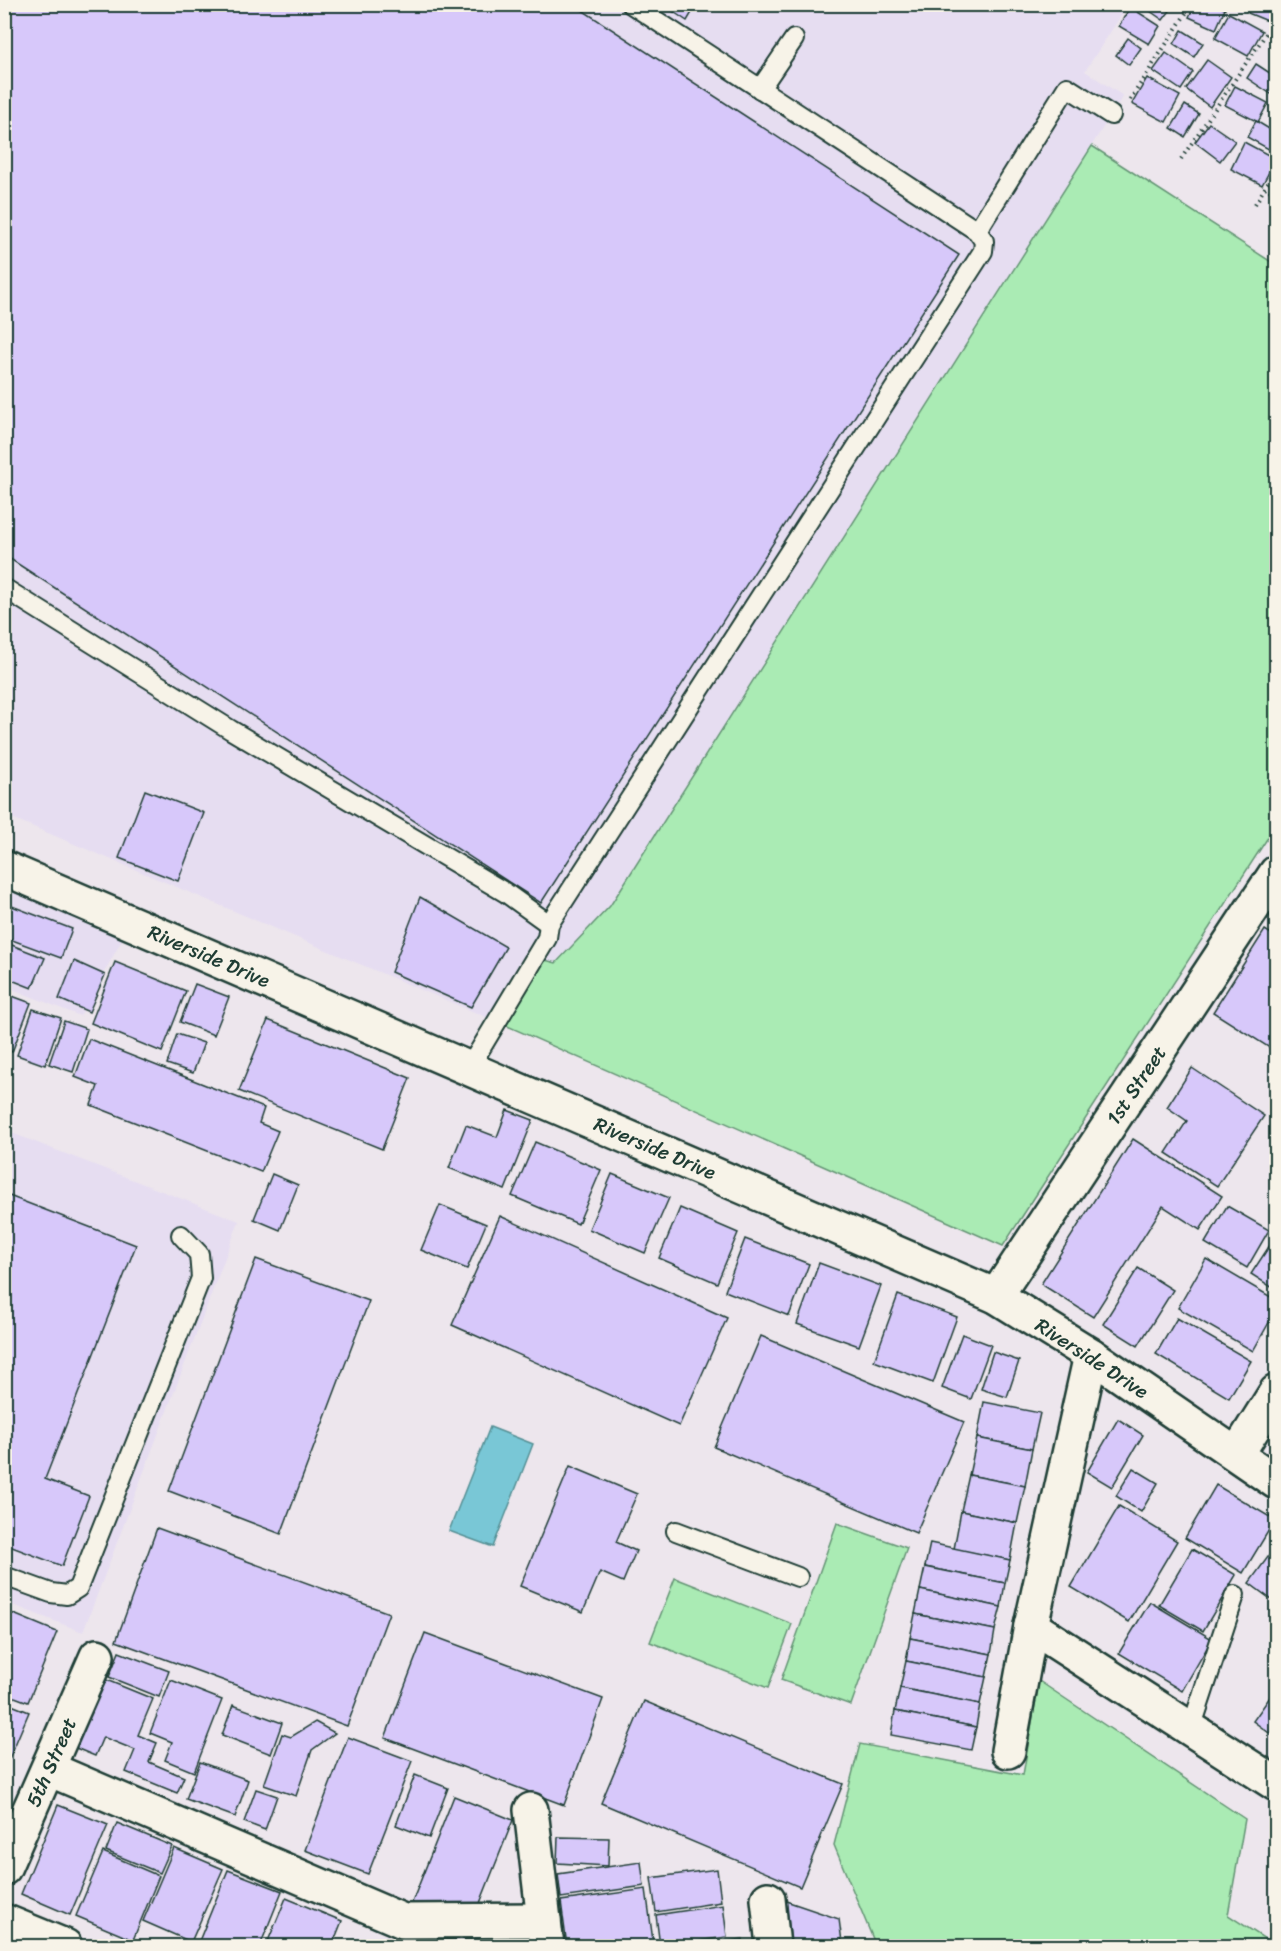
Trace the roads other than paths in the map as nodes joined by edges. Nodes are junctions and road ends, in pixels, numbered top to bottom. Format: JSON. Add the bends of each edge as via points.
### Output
{"nodes":[{"id":1,"x":631,"y":4,"type":"edge"},
{"id":2,"x":794,"y":39,"type":"dead end"},
{"id":3,"x":760,"y":89,"type":"junction"},
{"id":4,"x":1118,"y":112,"type":"road end"},
{"id":5,"x":977,"y":231,"type":"junction"},
{"id":6,"x":4,"y":588,"type":"edge"},
{"id":7,"x":4,"y":868,"type":"edge"},
{"id":8,"x":1272,"y":889,"type":"edge"},
{"id":9,"x":549,"y":924,"type":"junction"},
{"id":10,"x":469,"y":1068,"type":"junction"},
{"id":11,"x":181,"y":1235,"type":"dead end"},
{"id":12,"x":996,"y":1296,"type":"junction"},
{"id":13,"x":1091,"y":1355,"type":"junction"},
{"id":14,"x":1276,"y":1392,"type":"edge"},
{"id":15,"x":1237,"y":1454,"type":"junction"},
{"id":16,"x":1276,"y":1482,"type":"edge"},
{"id":17,"x":676,"y":1531,"type":"dead end"},
{"id":18,"x":4,"y":1576,"type":"edge"},
{"id":19,"x":798,"y":1577,"type":"dead end"},
{"id":20,"x":1235,"y":1595,"type":"dead end"},
{"id":21,"x":1031,"y":1626,"type":"junction"},
{"id":22,"x":97,"y":1656,"type":"dead end"},
{"id":23,"x":1191,"y":1729,"type":"junction"},
{"id":24,"x":1008,"y":1751,"type":"dead end"},
{"id":25,"x":49,"y":1769,"type":"junction"},
{"id":26,"x":1276,"y":1784,"type":"edge"},
{"id":27,"x":531,"y":1810,"type":"dead end"},
{"id":28,"x":4,"y":1868,"type":"edge"},
{"id":29,"x":768,"y":1899,"type":"dead end"},
{"id":30,"x":4,"y":1921,"type":"edge"},
{"id":31,"x":545,"y":1933,"type":"edge"},
{"id":32,"x":65,"y":1947,"type":"edge"},
{"id":33,"x":773,"y":1947,"type":"edge"}],
"edges":[{"from":1,"to":3,"type":"lane"},
{"from":2,"to":3,"type":"lane"},
{"from":3,"to":5,"type":"lane"},
{"from":4,"to":5,"type":"lane","via":[[1067,87]]},
{"from":5,"to":9,"type":"lane","via":[[984,241],[983,251]]},
{"from":6,"to":9,"type":"lane","via":[[231,730],[506,892]]},
{"from":7,"to":10,"type":"street","name":"Riverside Drive"},
{"from":8,"to":12,"type":"street","name":"1st Street"},
{"from":9,"to":10,"type":"lane","via":[[547,938]]},
{"from":10,"to":12,"type":"street","name":"Riverside Drive"},
{"from":11,"to":18,"type":"lane","via":[[199,1254],[201,1278],[78,1588],[67,1595],[51,1593]]},
{"from":12,"to":13,"type":"street","name":"Riverside Drive"},
{"from":13,"to":15,"type":"street","name":"Riverside Drive"},
{"from":13,"to":21,"type":"street"},
{"from":14,"to":15,"type":"street"},
{"from":15,"to":16,"type":"street","name":"Riverside Drive"},
{"from":17,"to":19,"type":"lane"},
{"from":20,"to":23,"type":"lane"},
{"from":21,"to":23,"type":"street"},
{"from":21,"to":24,"type":"street"},
{"from":22,"to":25,"type":"street","name":"5th Street"},
{"from":23,"to":26,"type":"street"},
{"from":25,"to":28,"type":"street","name":"5th Street"},
{"from":25,"to":31,"type":"street","via":[[403,1921]]},
{"from":27,"to":31,"type":"street"},
{"from":29,"to":33,"type":"street"},
{"from":30,"to":32,"type":"street"}]}
